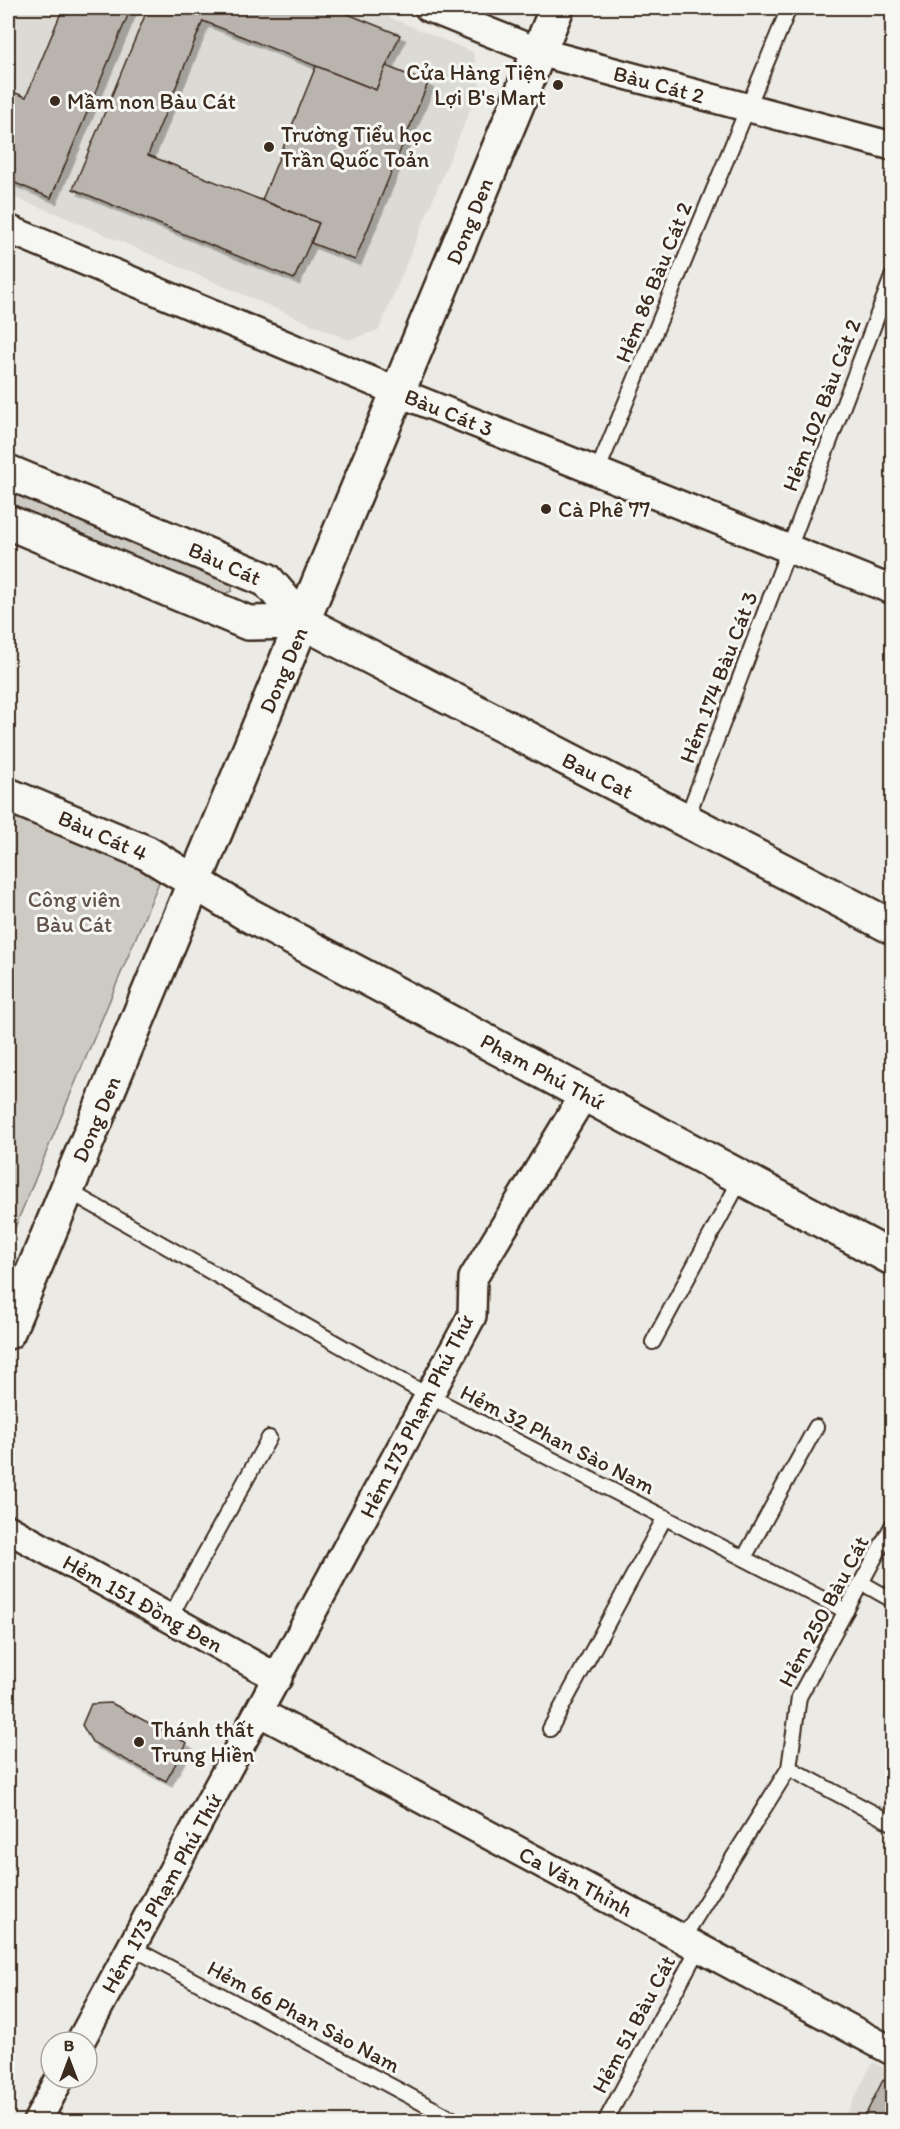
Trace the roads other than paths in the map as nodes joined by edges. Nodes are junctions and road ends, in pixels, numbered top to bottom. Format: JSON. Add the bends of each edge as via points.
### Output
{"nodes":[{"id":1,"x":429,"y":8,"type":"edge"},
{"id":2,"x":557,"y":8,"type":"edge"},
{"id":3,"x":789,"y":8,"type":"edge"},
{"id":4,"x":539,"y":52,"type":"junction"},
{"id":5,"x":748,"y":108,"type":"junction"},
{"id":6,"x":892,"y":146,"type":"edge"},
{"id":7,"x":8,"y":229,"type":"edge"},
{"id":8,"x":892,"y":277,"type":"edge"},
{"id":9,"x":398,"y":392,"type":"junction"},
{"id":10,"x":8,"y":472,"type":"edge"},
{"id":11,"x":597,"y":472,"type":"junction"},
{"id":12,"x":8,"y":522,"type":"edge"},
{"id":13,"x":789,"y":549,"type":"junction"},
{"id":14,"x":892,"y":590,"type":"edge"},
{"id":15,"x":303,"y":621,"type":"junction"},
{"id":16,"x":8,"y":795,"type":"edge"},
{"id":17,"x":686,"y":820,"type":"junction"},
{"id":18,"x":195,"y":882,"type":"junction"},
{"id":19,"x":892,"y":927,"type":"edge"},
{"id":20,"x":585,"y":1093,"type":"junction"},
{"id":21,"x":742,"y":1177,"type":"junction"},
{"id":22,"x":67,"y":1190,"type":"junction"},
{"id":23,"x":892,"y":1258,"type":"edge"},
{"id":24,"x":17,"y":1284,"type":"edge"},
{"id":25,"x":8,"y":1332,"type":"edge"},
{"id":26,"x":653,"y":1342,"type":"dead end"},
{"id":27,"x":429,"y":1396,"type":"junction"},
{"id":28,"x":816,"y":1427,"type":"dead end"},
{"id":29,"x":269,"y":1438,"type":"dead end"},
{"id":30,"x":664,"y":1517,"type":"junction"},
{"id":31,"x":892,"y":1526,"type":"edge"},
{"id":32,"x":8,"y":1529,"type":"edge"},
{"id":33,"x":744,"y":1558,"type":"junction"},
{"id":34,"x":862,"y":1583,"type":"junction"},
{"id":35,"x":892,"y":1600,"type":"edge"},
{"id":36,"x":846,"y":1611,"type":"junction"},
{"id":37,"x":170,"y":1617,"type":"junction"},
{"id":38,"x":278,"y":1678,"type":"junction"},
{"id":39,"x":259,"y":1712,"type":"junction"},
{"id":40,"x":550,"y":1729,"type":"dead end"},
{"id":41,"x":789,"y":1768,"type":"junction"},
{"id":42,"x":892,"y":1823,"type":"edge"},
{"id":43,"x":691,"y":1943,"type":"junction"},
{"id":44,"x":131,"y":1947,"type":"junction"},
{"id":45,"x":86,"y":2030,"type":"edge"},
{"id":46,"x":892,"y":2051,"type":"edge"},
{"id":47,"x":54,"y":2090,"type":"edge"},
{"id":48,"x":37,"y":2121,"type":"edge"},
{"id":49,"x":458,"y":2121,"type":"edge"},
{"id":50,"x":605,"y":2121,"type":"edge"}],
"edges":[{"from":1,"to":4,"type":"street","name":"Bàu Cát 2"},
{"from":2,"to":4,"type":"street","name":"Dong Den"},
{"from":3,"to":5,"type":"lane","name":"Hẻm 86 Bàu Cát 2"},
{"from":4,"to":5,"type":"street","name":"Bàu Cát 2"},
{"from":4,"to":9,"type":"street","name":"Dong Den"},
{"from":5,"to":6,"type":"street","name":"Bàu Cát 2"},
{"from":5,"to":11,"type":"lane","name":"Hẻm 86 Bàu Cát 2"},
{"from":7,"to":9,"type":"street","name":"Bàu Cát 3"},
{"from":8,"to":13,"type":"lane","name":"Hẻm 102 Bàu Cát 2"},
{"from":9,"to":11,"type":"street","name":"Bàu Cát 3"},
{"from":9,"to":15,"type":"street","name":"Dong Den"},
{"from":10,"to":15,"type":"street","name":"Bàu Cát","via":[[267,580]]},
{"from":11,"to":13,"type":"street","name":"Bàu Cát 3"},
{"from":12,"to":15,"type":"street","name":"Bàu Cát","via":[[248,622]]},
{"from":13,"to":14,"type":"street","name":"Bàu Cát 3"},
{"from":13,"to":17,"type":"lane","name":"Hẻm 174 Bàu Cát 3"},
{"from":15,"to":17,"type":"street","name":"Bau Cat"},
{"from":15,"to":18,"type":"street","name":"Dong Den"},
{"from":16,"to":18,"type":"street","name":"Bàu Cát 4","via":[[147,853]]},
{"from":17,"to":19,"type":"street","name":"Bau Cat"},
{"from":18,"to":20,"type":"street","name":"Phạm Phú Thứ","via":[[247,914]]},
{"from":18,"to":22,"type":"street","name":"Dong Den"},
{"from":20,"to":21,"type":"street","name":"Phạm Phú Thứ"},
{"from":20,"to":27,"type":"street","name":"Hẻm 173 Phạm Phú Thứ","via":[[473,1278],[472,1316]]},
{"from":21,"to":23,"type":"street","name":"Phạm Phú Thứ"},
{"from":21,"to":26,"type":"lane"},
{"from":22,"to":24,"type":"street","name":"Dong Den"},
{"from":22,"to":27,"type":"lane","name":"Hẻm 32 Phan Sào Nam"},
{"from":24,"to":25,"type":"street","name":"Dong Den"},
{"from":27,"to":30,"type":"lane","name":"Hẻm 32 Phan Sào Nam"},
{"from":27,"to":38,"type":"street","name":"Hẻm 173 Phạm Phú Thứ"},
{"from":28,"to":33,"type":"lane"},
{"from":29,"to":37,"type":"lane"},
{"from":30,"to":33,"type":"lane","name":"Hẻm 32 Phan Sào Nam"},
{"from":30,"to":40,"type":"lane"},
{"from":31,"to":34,"type":"lane","name":"Hẻm 250 Bàu Cát"},
{"from":32,"to":37,"type":"street","name":"Hẻm 151 Đồng Đen"},
{"from":33,"to":36,"type":"lane","name":"Hẻm 32 Phan Sào Nam"},
{"from":34,"to":35,"type":"lane"},
{"from":34,"to":36,"type":"lane","name":"Hẻm 250 Bàu Cát"},
{"from":36,"to":41,"type":"lane","name":"Hẻm 250 Bàu Cát","via":[[799,1697]]},
{"from":37,"to":38,"type":"street","name":"Hẻm 151 Đồng Đen"},
{"from":38,"to":39,"type":"street","name":"Hẻm 173 Phạm Phú Thứ"},
{"from":39,"to":43,"type":"street","name":"Ca Văn Thỉnh"},
{"from":39,"to":44,"type":"street","name":"Hẻm 173 Phạm Phú Thứ"},
{"from":41,"to":42,"type":"lane"},
{"from":41,"to":43,"type":"lane","name":"Hẻm 250 Bàu Cát"},
{"from":43,"to":46,"type":"street","name":"Ca Văn Thỉnh"},
{"from":43,"to":50,"type":"lane","name":"Hẻm 51 Bàu Cát"},
{"from":44,"to":45,"type":"street","name":"Hẻm 173 Phạm Phú Thứ"},
{"from":44,"to":49,"type":"lane","name":"Hẻm 66 Phan Sào Nam"},
{"from":47,"to":48,"type":"street"}]}
